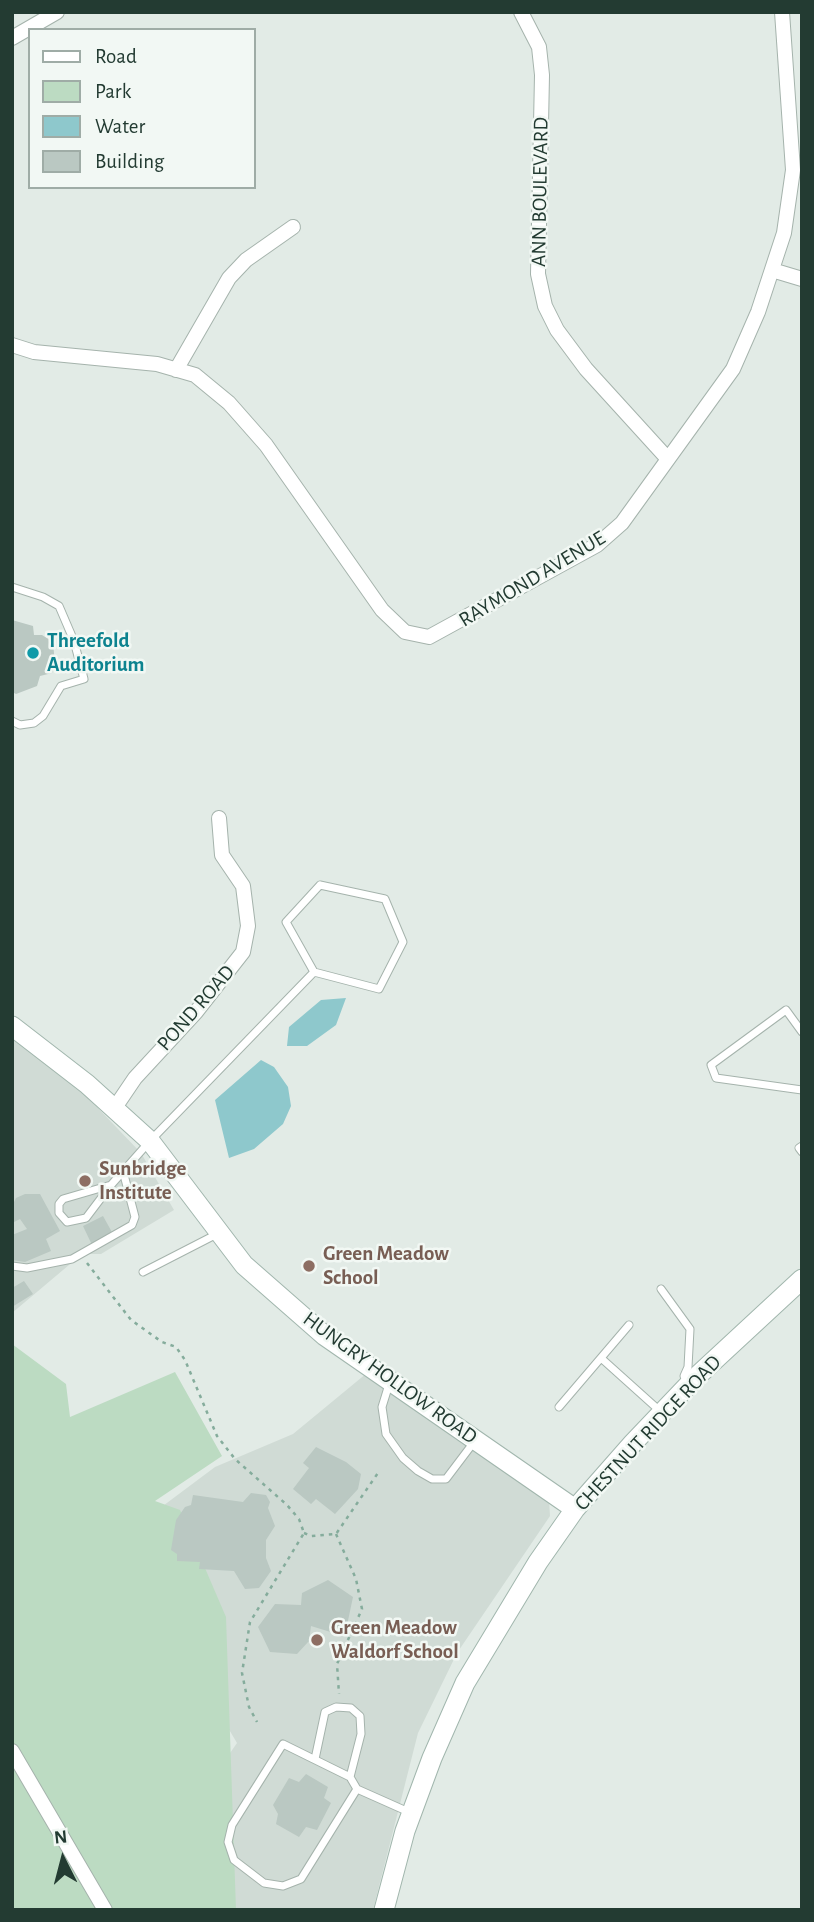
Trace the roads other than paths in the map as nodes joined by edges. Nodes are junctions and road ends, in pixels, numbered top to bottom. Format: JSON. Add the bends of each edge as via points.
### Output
{"nodes":[{"id":1,"x":57,"y":12,"type":"edge"},
{"id":2,"x":521,"y":12,"type":"edge"},
{"id":3,"x":782,"y":12,"type":"edge"},
{"id":4,"x":29,"y":28,"type":"edge"},
{"id":5,"x":28,"y":29,"type":"edge"},
{"id":6,"x":12,"y":38,"type":"edge"},
{"id":7,"x":293,"y":227,"type":"dead end"},
{"id":8,"x":772,"y":270,"type":"junction"},
{"id":9,"x":802,"y":279,"type":"edge"},
{"id":10,"x":12,"y":345,"type":"edge"},
{"id":11,"x":176,"y":370,"type":"junction"},
{"id":12,"x":667,"y":458,"type":"junction"},
{"id":13,"x":12,"y":587,"type":"edge"},
{"id":14,"x":12,"y":721,"type":"edge"},
{"id":15,"x":219,"y":818,"type":"dead end"},
{"id":16,"x":314,"y":972,"type":"junction"},
{"id":17,"x":12,"y":1026,"type":"edge"},
{"id":18,"x":802,"y":1032,"type":"edge"},
{"id":19,"x":801,"y":1089,"type":"edge"},
{"id":20,"x":114,"y":1109,"type":"junction"},
{"id":21,"x":150,"y":1141,"type":"junction"},
{"id":22,"x":802,"y":1146,"type":"edge"},
{"id":23,"x":802,"y":1152,"type":"edge"},
{"id":24,"x":123,"y":1171,"type":"junction"},
{"id":25,"x":111,"y":1185,"type":"junction"},
{"id":26,"x":219,"y":1232,"type":"junction"},
{"id":27,"x":12,"y":1266,"type":"edge"},
{"id":28,"x":143,"y":1272,"type":"dead end"},
{"id":29,"x":802,"y":1279,"type":"edge"},
{"id":30,"x":661,"y":1289,"type":"dead end"},
{"id":31,"x":629,"y":1325,"type":"dead end"},
{"id":32,"x":601,"y":1358,"type":"junction"},
{"id":33,"x":390,"y":1381,"type":"junction"},
{"id":34,"x":689,"y":1385,"type":"junction"},
{"id":35,"x":559,"y":1407,"type":"dead end"},
{"id":36,"x":662,"y":1413,"type":"junction"},
{"id":37,"x":476,"y":1440,"type":"junction"},
{"id":38,"x":575,"y":1508,"type":"junction"},
{"id":39,"x":12,"y":1751,"type":"edge"},
{"id":40,"x":315,"y":1759,"type":"junction"},
{"id":41,"x":350,"y":1777,"type":"junction"},
{"id":42,"x":357,"y":1789,"type":"junction"},
{"id":43,"x":412,"y":1813,"type":"junction"},
{"id":44,"x":104,"y":1910,"type":"edge"},
{"id":45,"x":384,"y":1910,"type":"edge"}],
"edges":[{"from":1,"to":4,"type":"street"},
{"from":2,"to":12,"type":"street","name":"ANN BOULEVARD","via":[[539,47],[542,75],[538,274],[545,306],[586,369]]},
{"from":3,"to":8,"type":"street","name":"RAYMOND AVENUE","via":[[793,170],[784,233]]},
{"from":5,"to":6,"type":"street"},
{"from":7,"to":11,"type":"street","via":[[229,278]]},
{"from":8,"to":9,"type":"street"},
{"from":8,"to":12,"type":"street","name":"RAYMOND AVENUE","via":[[733,369]]},
{"from":10,"to":11,"type":"street","name":"RAYMOND AVENUE","via":[[34,352],[118,358]]},
{"from":11,"to":12,"type":"street","name":"RAYMOND AVENUE","via":[[195,375],[229,403],[266,445],[382,610],[405,632],[429,637],[597,545],[622,523]]},
{"from":13,"to":14,"type":"lane","via":[[59,606],[84,680],[61,686],[34,723]]},
{"from":15,"to":20,"type":"street","name":"POND ROAD","via":[[222,855],[243,886],[248,926],[243,952]]},
{"from":16,"to":16,"type":"lane","via":[[286,922],[320,885],[385,899],[403,942],[379,989]]},
{"from":16,"to":21,"type":"lane"},
{"from":17,"to":20,"type":"main road","name":"HUNGRY HOLLOW ROAD"},
{"from":18,"to":19,"type":"lane","via":[[786,1010],[711,1065],[716,1078]]},
{"from":20,"to":21,"type":"main road","name":"HUNGRY HOLLOW ROAD"},
{"from":21,"to":24,"type":"lane"},
{"from":21,"to":26,"type":"main road","name":"HUNGRY HOLLOW ROAD"},
{"from":22,"to":23,"type":"lane"},
{"from":24,"to":25,"type":"lane"},
{"from":24,"to":27,"type":"lane","via":[[135,1217],[132,1225],[82,1254],[36,1266]]},
{"from":25,"to":25,"type":"lane","via":[[63,1199],[59,1213],[67,1222],[86,1218]]},
{"from":26,"to":28,"type":"lane"},
{"from":26,"to":33,"type":"main road","name":"HUNGRY HOLLOW ROAD","via":[[244,1265],[325,1336]]},
{"from":29,"to":34,"type":"main road","name":"CHESTNUT RIDGE ROAD"},
{"from":30,"to":34,"type":"lane","via":[[690,1329],[684,1376]]},
{"from":31,"to":32,"type":"lane"},
{"from":32,"to":35,"type":"lane"},
{"from":32,"to":36,"type":"lane"},
{"from":33,"to":37,"type":"main road","name":"HUNGRY HOLLOW ROAD"},
{"from":33,"to":37,"type":"lane","via":[[382,1407],[386,1434],[418,1471],[432,1479],[446,1479]]},
{"from":34,"to":36,"type":"main road","name":"CHESTNUT RIDGE ROAD"},
{"from":36,"to":38,"type":"main road","name":"CHESTNUT RIDGE ROAD"},
{"from":37,"to":38,"type":"main road","name":"HUNGRY HOLLOW ROAD"},
{"from":38,"to":43,"type":"main road","name":"CHESTNUT RIDGE ROAD","via":[[465,1683]]},
{"from":39,"to":44,"type":"street"},
{"from":40,"to":41,"type":"lane"},
{"from":40,"to":41,"type":"lane","via":[[325,1712],[351,1708],[360,1716],[361,1734]]},
{"from":40,"to":42,"type":"lane","via":[[283,1744],[232,1825],[228,1842],[234,1860],[264,1883],[283,1886],[301,1879]]},
{"from":41,"to":42,"type":"lane"},
{"from":42,"to":43,"type":"lane"},
{"from":43,"to":45,"type":"main road","name":"CHESTNUT RIDGE ROAD"}]}
